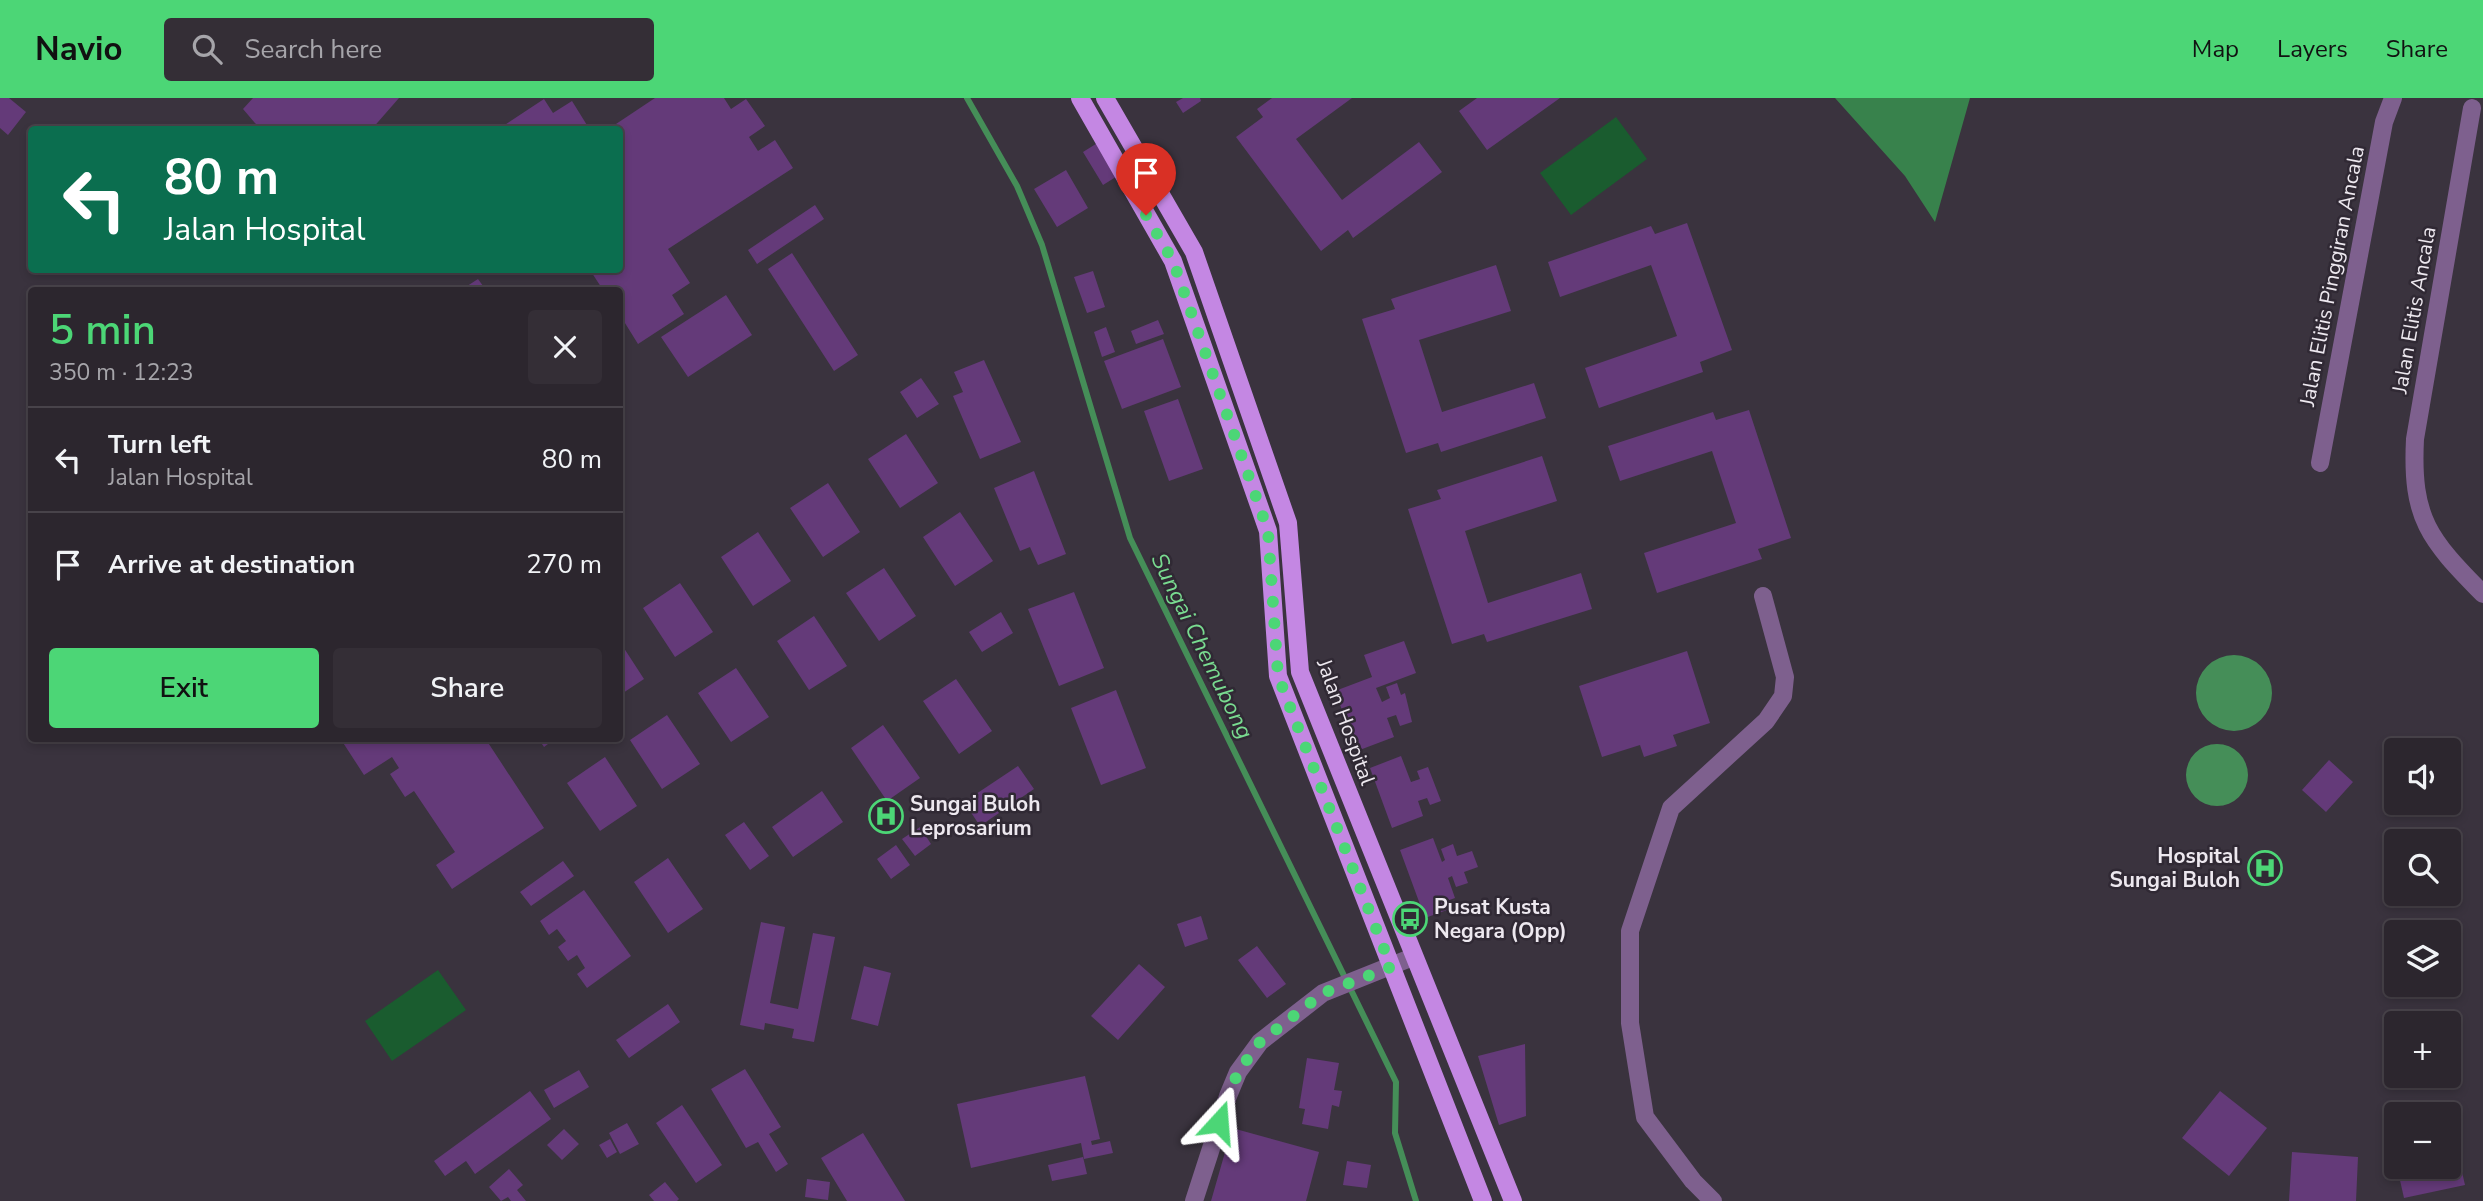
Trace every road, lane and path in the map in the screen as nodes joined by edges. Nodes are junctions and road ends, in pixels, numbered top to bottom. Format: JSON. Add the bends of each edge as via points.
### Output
{"nodes":[{"id":1,"x":1080,"y":98,"type":"edge"},
{"id":2,"x":1105,"y":98,"type":"edge"},
{"id":3,"x":2393,"y":98,"type":"edge"},
{"id":4,"x":2472,"y":104,"type":"edge"},
{"id":5,"x":2320,"y":463,"type":"dead end"},
{"id":6,"x":1288,"y":523,"type":"junction"},
{"id":7,"x":1268,"y":531,"type":"junction"},
{"id":8,"x":2483,"y":594,"type":"edge"},
{"id":9,"x":1763,"y":596,"type":"dead end"},
{"id":10,"x":1413,"y":957,"type":"junction"},
{"id":11,"x":1391,"y":967,"type":"junction"},
{"id":12,"x":1194,"y":1201,"type":"edge"},
{"id":13,"x":1483,"y":1201,"type":"edge"},
{"id":14,"x":1513,"y":1201,"type":"edge"},
{"id":15,"x":1713,"y":1201,"type":"edge"}],
"edges":[{"from":1,"to":7,"type":"main road","via":[[1173,261]]},
{"from":2,"to":6,"type":"main road","name":"Jalan Hospital","via":[[1194,252]]},
{"from":3,"to":5,"type":"street","name":"Jalan Elitis Pinggiran Ancala","via":[[2384,122]]},
{"from":4,"to":8,"type":"street","name":"Jalan Elitis Ancala","via":[[2415,439],[2416,487],[2422,521],[2444,554]]},
{"from":6,"to":7,"type":"main road"},
{"from":6,"to":10,"type":"main road","name":"Jalan Hospital","via":[[1300,672]]},
{"from":7,"to":11,"type":"main road","via":[[1278,676]]},
{"from":9,"to":15,"type":"street","via":[[1785,677],[1783,696],[1766,721],[1671,808],[1630,930],[1630,1023],[1645,1117]]},
{"from":10,"to":11,"type":"street"},
{"from":10,"to":14,"type":"main road","name":"Jalan Hospital"},
{"from":11,"to":12,"type":"street","via":[[1323,993],[1260,1042],[1238,1072]]},
{"from":11,"to":13,"type":"main road"}]}
